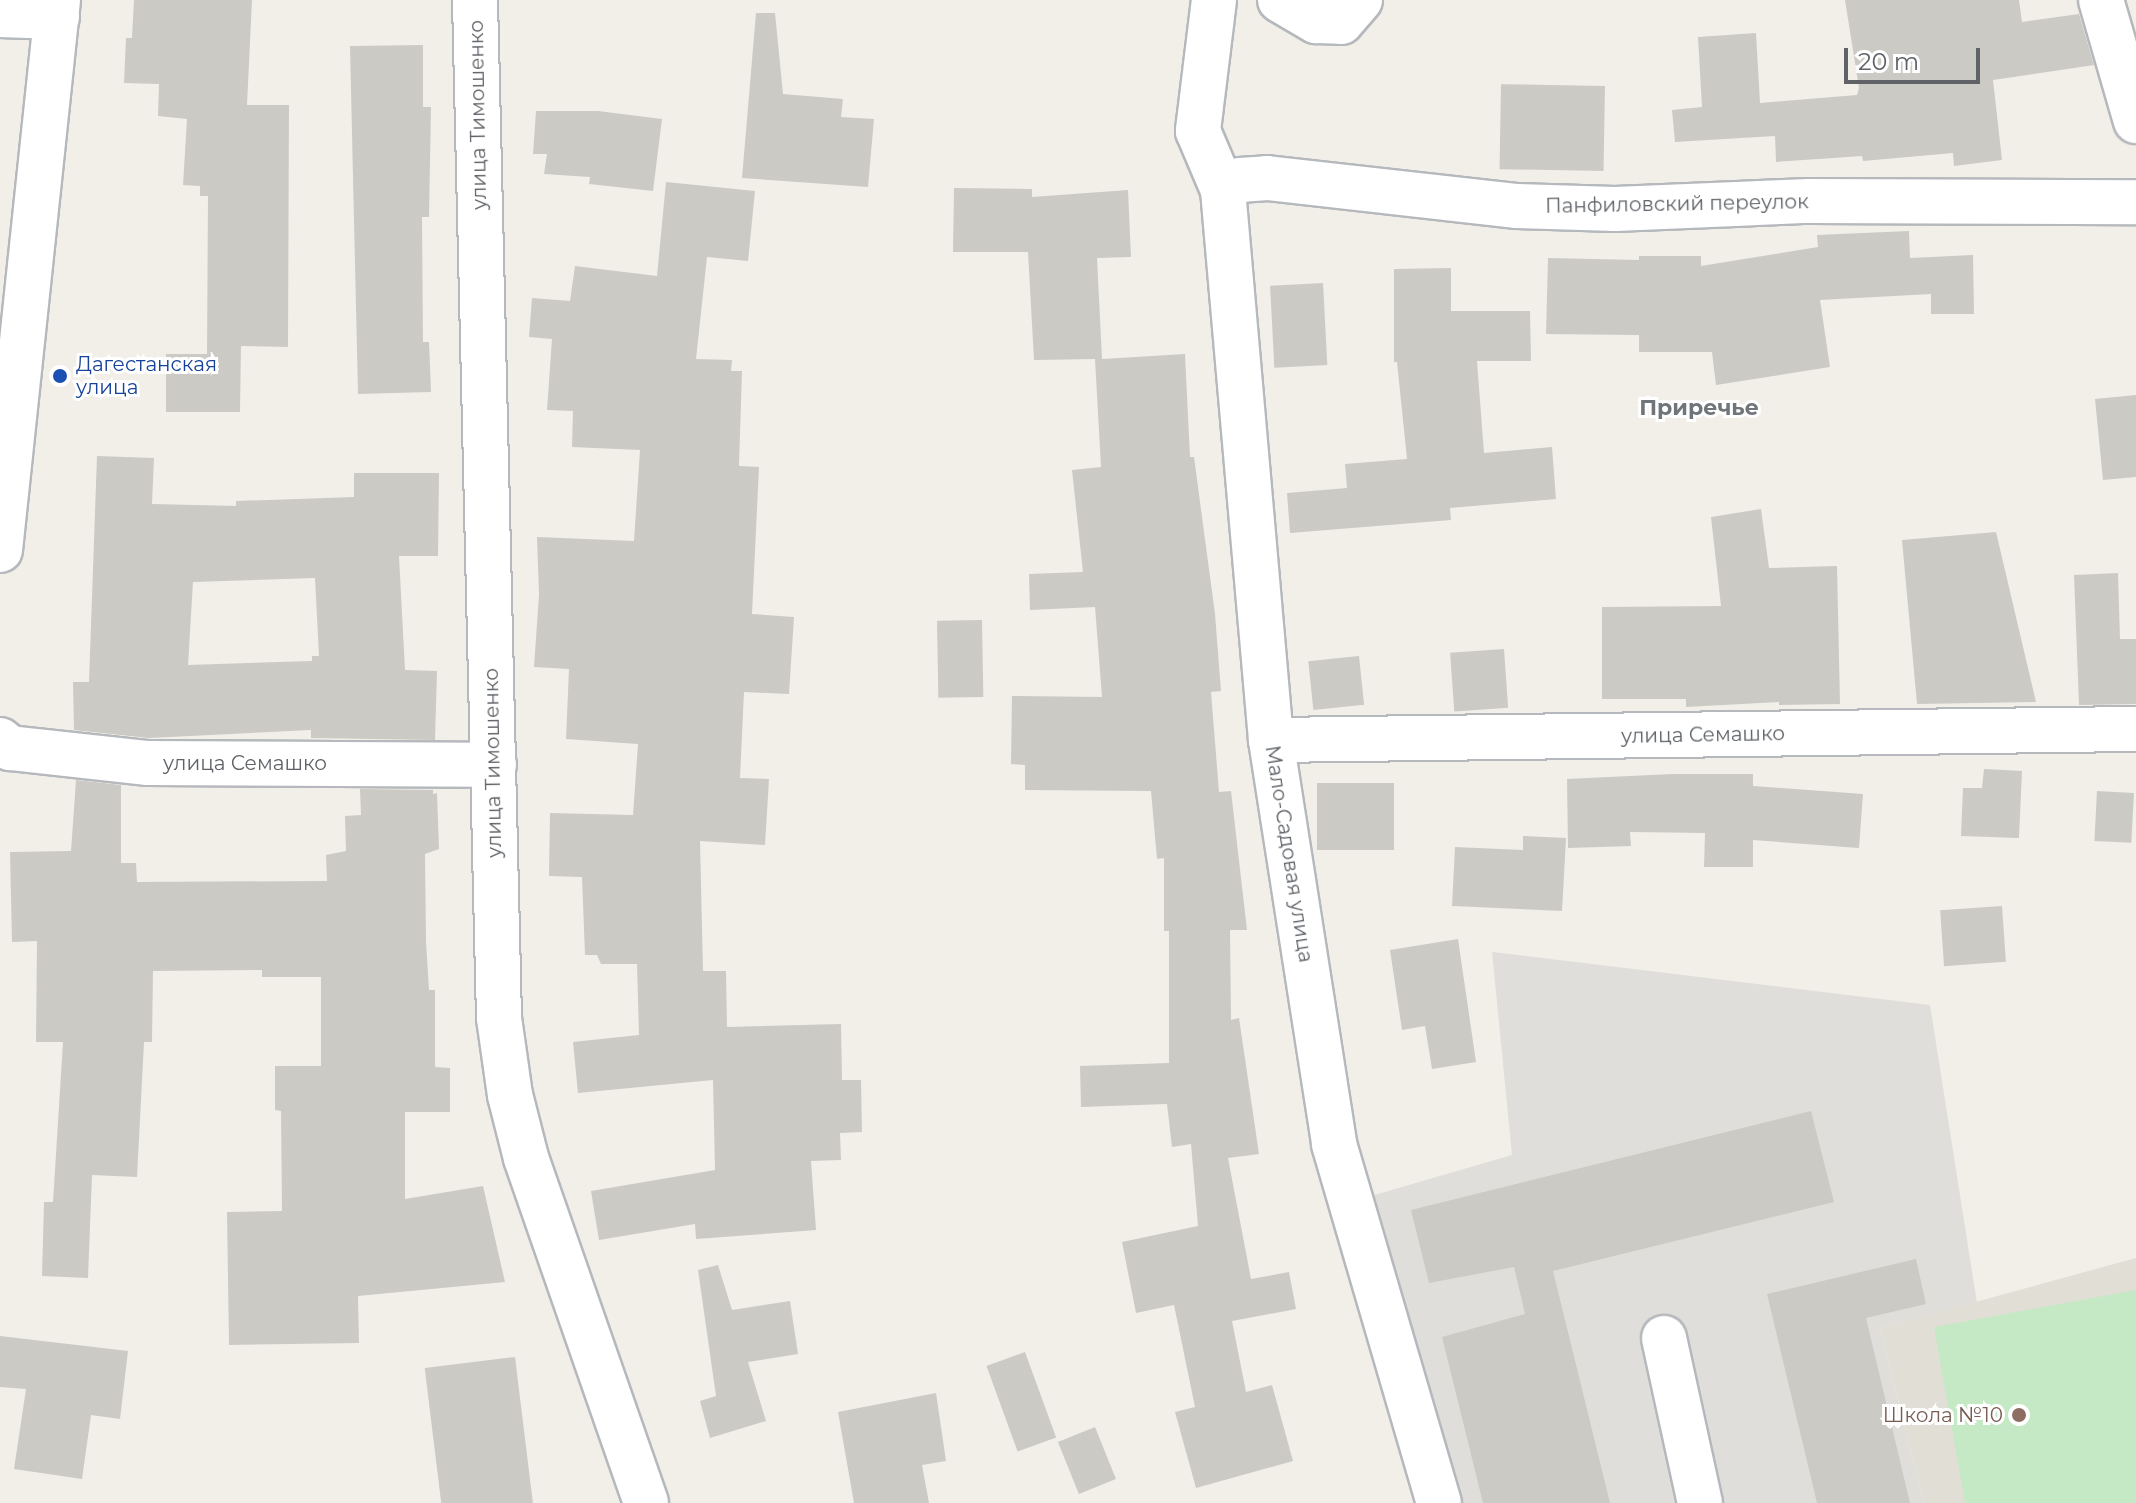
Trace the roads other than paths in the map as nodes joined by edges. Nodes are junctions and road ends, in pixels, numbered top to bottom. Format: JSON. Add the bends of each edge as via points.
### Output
{"nodes":[{"id":1,"x":475,"y":0,"type":"edge"},
{"id":2,"x":1214,"y":0,"type":"edge"},
{"id":3,"x":1280,"y":0,"type":"edge"},
{"id":4,"x":1360,"y":0,"type":"edge"},
{"id":5,"x":2101,"y":0,"type":"edge"},
{"id":6,"x":57,"y":8,"type":"edge"},
{"id":7,"x":0,"y":15,"type":"edge"},
{"id":8,"x":2136,"y":121,"type":"edge"},
{"id":9,"x":1223,"y":190,"type":"junction"},
{"id":10,"x":2136,"y":202,"type":"edge"},
{"id":11,"x":0,"y":550,"type":"edge"},
{"id":12,"x":2136,"y":729,"type":"edge"},
{"id":13,"x":0,"y":740,"type":"edge"},
{"id":14,"x":1271,"y":740,"type":"junction"},
{"id":15,"x":494,"y":765,"type":"junction"},
{"id":16,"x":1664,"y":1338,"type":"dead end"},
{"id":17,"x":646,"y":1503,"type":"edge"},
{"id":18,"x":1439,"y":1503,"type":"edge"},
{"id":19,"x":1700,"y":1503,"type":"edge"}],
"edges":[{"from":1,"to":15,"type":"street","name":"улица Тимошенко"},
{"from":2,"to":9,"type":"street","name":"Мало-Садовая улица","via":[[1198,131]]},
{"from":3,"to":4,"type":"street","via":[[1316,21],[1341,22]]},
{"from":5,"to":8,"type":"street"},
{"from":6,"to":7,"type":"street"},
{"from":6,"to":11,"type":"street"},
{"from":9,"to":10,"type":"street","name":"Панфиловский переулок","via":[[1240,180],[1267,178],[1517,206],[1615,209],[1809,201]]},
{"from":9,"to":14,"type":"street","name":"Мало-Садовая улица"},
{"from":12,"to":14,"type":"street","name":"улица Семашко"},
{"from":13,"to":15,"type":"street","name":"улица Семашко","via":[[10,748],[148,763]]},
{"from":14,"to":18,"type":"street","name":"Мало-Садовая улица","via":[[1334,1144]]},
{"from":15,"to":17,"type":"street","name":"улица Тимошенко","via":[[499,1018],[510,1095],[526,1158]]},
{"from":16,"to":19,"type":"street"}]}
